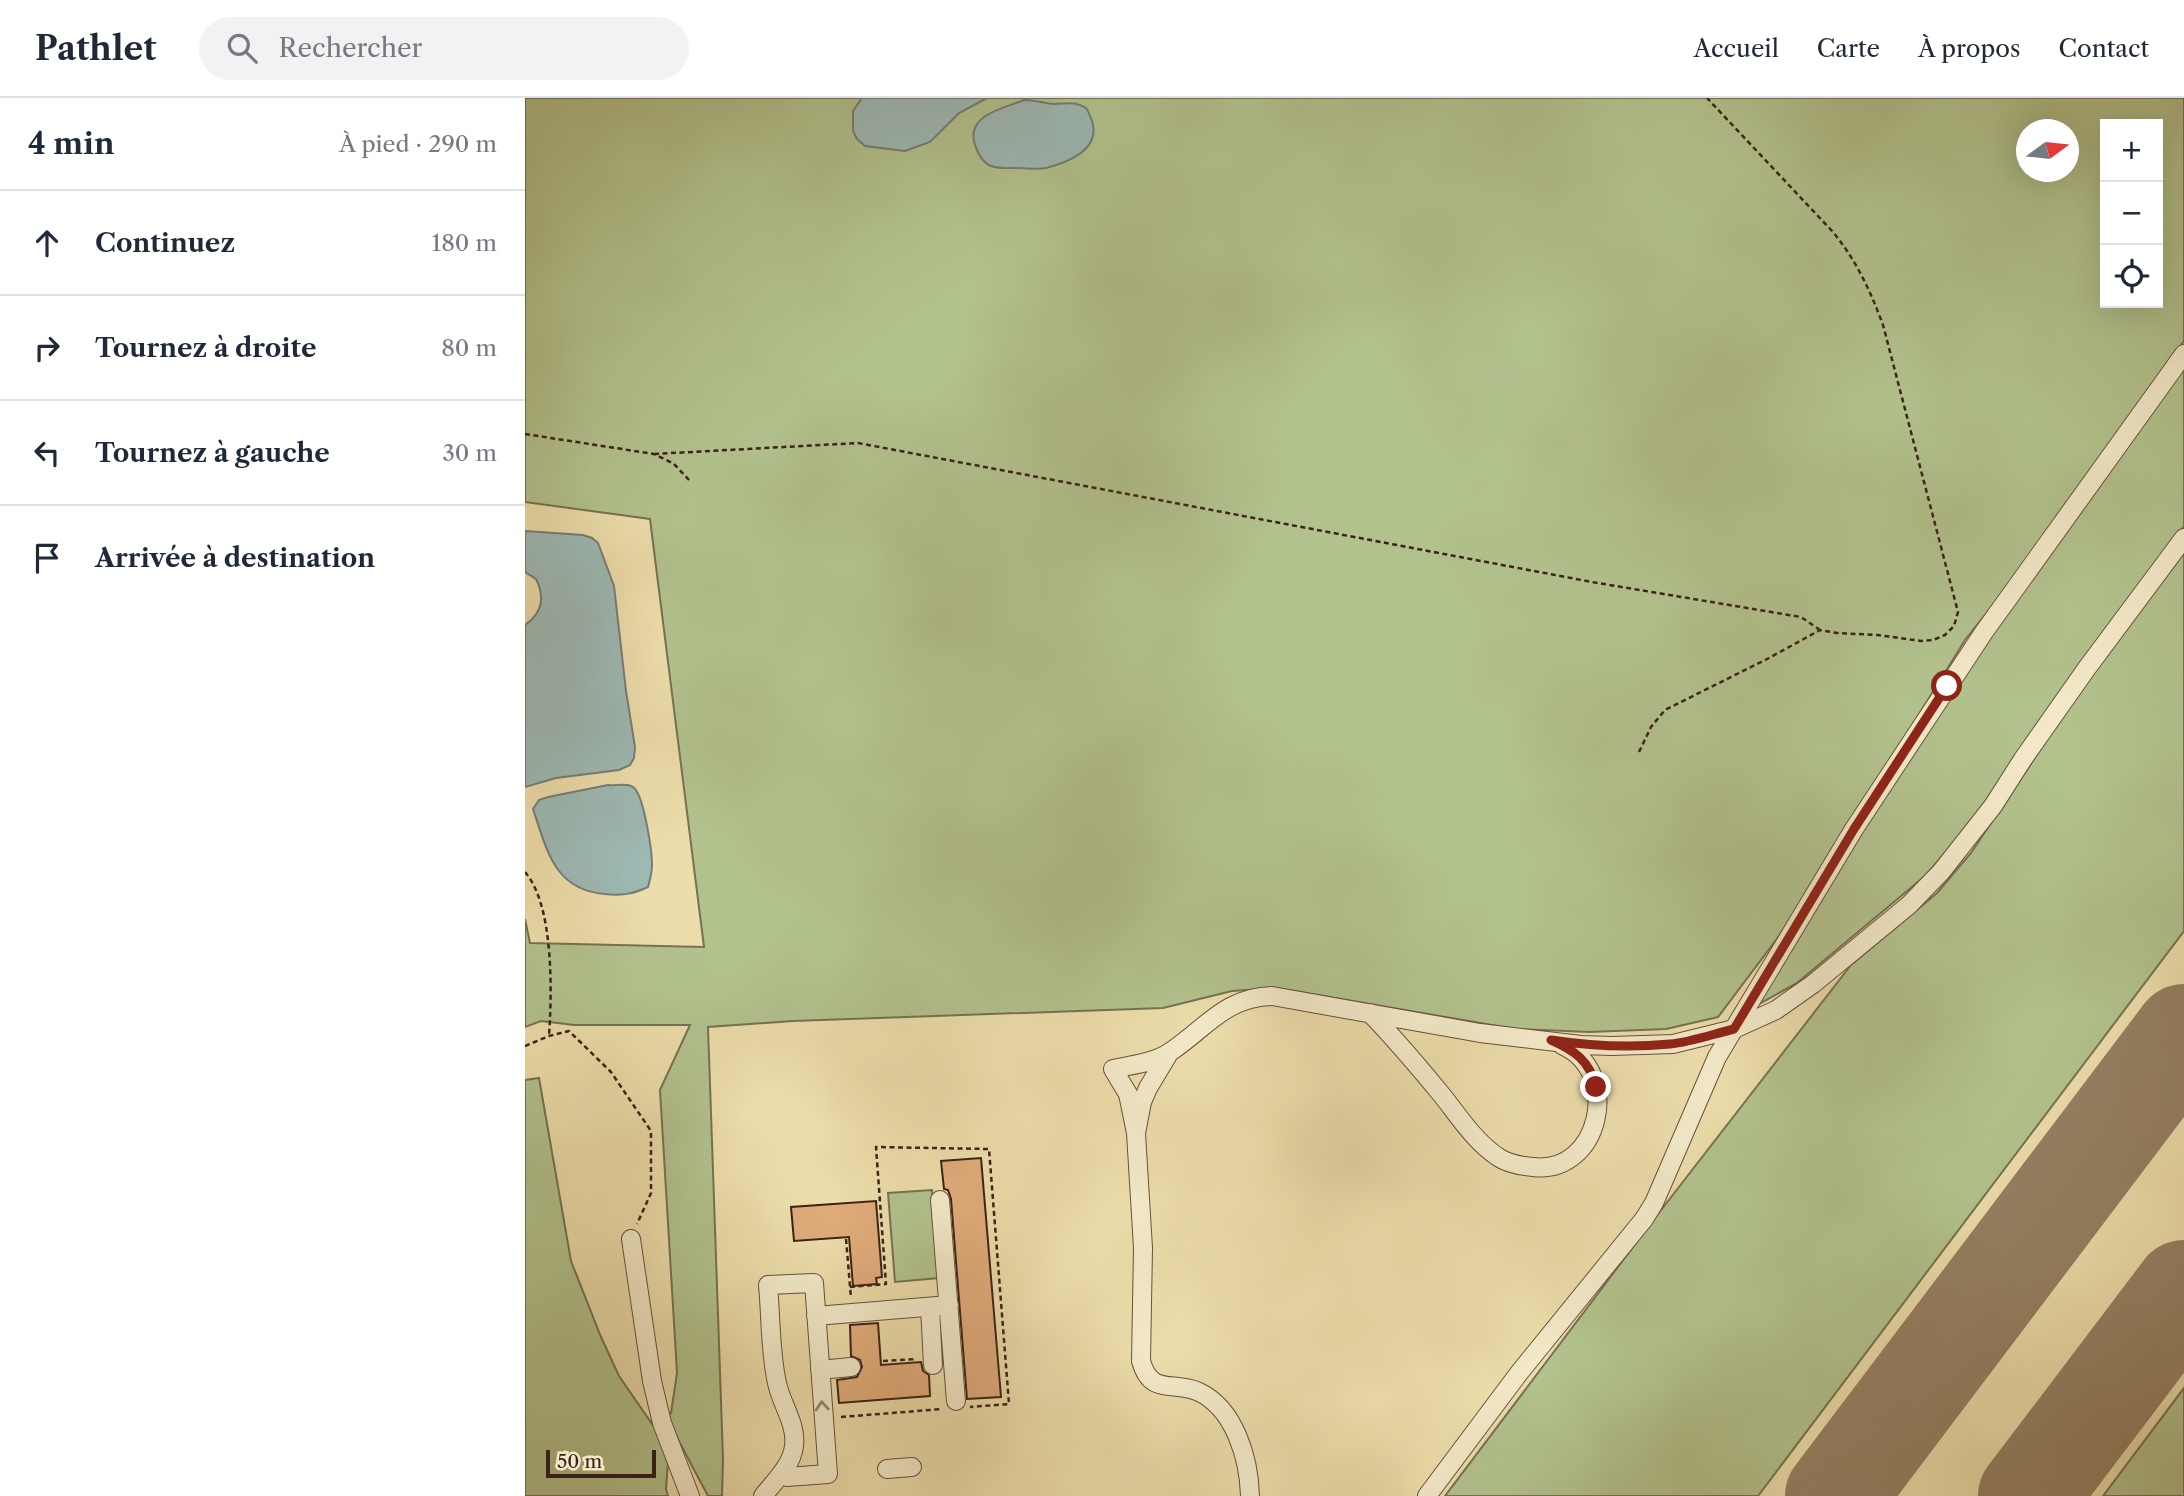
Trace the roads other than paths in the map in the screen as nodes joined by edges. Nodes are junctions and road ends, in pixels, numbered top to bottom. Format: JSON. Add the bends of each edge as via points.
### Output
{"nodes":[{"id":1,"x":2184,"y":354,"type":"edge"},
{"id":2,"x":2184,"y":538,"type":"edge"},
{"id":3,"x":1370,"y":1013,"type":"junction"},
{"id":4,"x":1734,"y":1029,"type":"junction"},
{"id":5,"x":1551,"y":1040,"type":"junction"},
{"id":6,"x":1168,"y":1053,"type":"junction"},
{"id":7,"x":1136,"y":1133,"type":"junction"},
{"id":8,"x":940,"y":1200,"type":"dead end"},
{"id":9,"x":631,"y":1239,"type":"road end"},
{"id":10,"x":949,"y":1305,"type":"junction"},
{"id":11,"x":930,"y":1307,"type":"junction"},
{"id":12,"x":816,"y":1316,"type":"junction"},
{"id":13,"x":933,"y":1361,"type":"road end"},
{"id":14,"x":851,"y":1367,"type":"dead end"},
{"id":15,"x":820,"y":1370,"type":"junction"},
{"id":16,"x":956,"y":1401,"type":"dead end"},
{"id":17,"x":912,"y":1467,"type":"dead end"},
{"id":18,"x":887,"y":1469,"type":"dead end"},
{"id":19,"x":782,"y":1474,"type":"junction"},
{"id":20,"x":690,"y":1496,"type":"edge"},
{"id":21,"x":763,"y":1496,"type":"edge"},
{"id":22,"x":1250,"y":1496,"type":"edge"},
{"id":23,"x":1427,"y":1496,"type":"edge"}],
"edges":[{"from":1,"to":4,"type":"lane","via":[[1947,686],[1854,829]]},
{"from":2,"to":4,"type":"lane","via":[[1941,872],[1909,905],[1813,984],[1776,1010]]},
{"from":3,"to":5,"type":"lane"},
{"from":3,"to":5,"type":"lane","via":[[1488,1149],[1525,1167],[1555,1167],[1568,1161],[1581,1148],[1597,1118],[1593,1075],[1574,1052]]},
{"from":3,"to":6,"type":"lane","via":[[1257,996],[1220,1013]]},
{"from":4,"to":5,"type":"lane","via":[[1672,1044],[1581,1045]]},
{"from":4,"to":23,"type":"lane","via":[[1717,1056],[1644,1219]]},
{"from":6,"to":7,"type":"lane","via":[[1145,1095]]},
{"from":6,"to":7,"type":"lane","via":[[1113,1069],[1128,1094]]},
{"from":7,"to":22,"type":"lane","via":[[1143,1248],[1141,1361],[1145,1374],[1154,1383],[1197,1391],[1216,1404],[1235,1429]]},
{"from":8,"to":10,"type":"lane"},
{"from":9,"to":20,"type":"lane","via":[[654,1392]]},
{"from":10,"to":11,"type":"lane"},
{"from":10,"to":16,"type":"lane"},
{"from":11,"to":12,"type":"lane"},
{"from":11,"to":13,"type":"lane"},
{"from":12,"to":15,"type":"lane"},
{"from":12,"to":19,"type":"lane","via":[[814,1283],[768,1285],[776,1383],[794,1432],[793,1454]]},
{"from":14,"to":15,"type":"lane"},
{"from":19,"to":15,"type":"lane","one_way":true,"via":[[828,1474]]},
{"from":17,"to":18,"type":"lane"},
{"from":19,"to":21,"type":"lane"}]}
